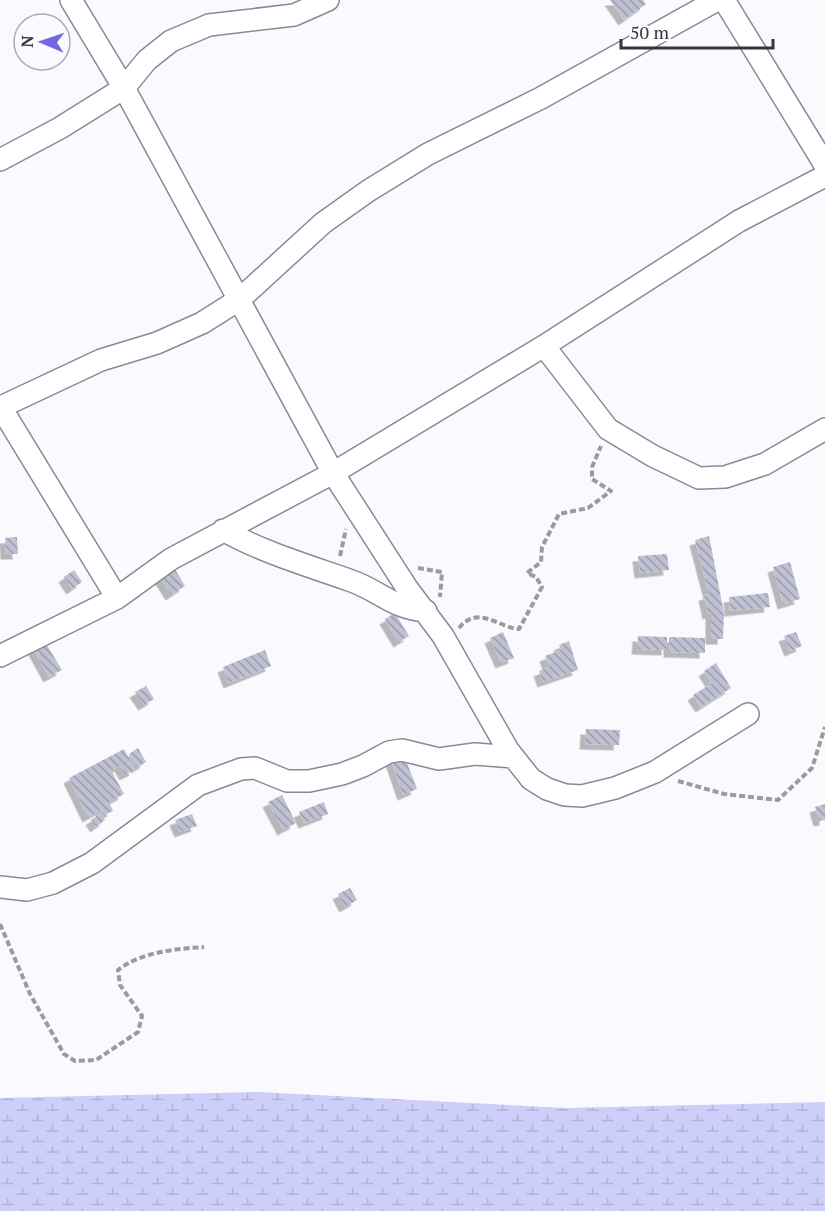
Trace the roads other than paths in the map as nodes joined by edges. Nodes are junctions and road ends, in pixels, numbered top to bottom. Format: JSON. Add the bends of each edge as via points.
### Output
{"nodes":[{"id":1,"x":71,"y":0,"type":"edge"},
{"id":2,"x":328,"y":0,"type":"edge"},
{"id":3,"x":717,"y":0,"type":"edge"},
{"id":4,"x":724,"y":0,"type":"edge"},
{"id":5,"x":124,"y":88,"type":"junction"},
{"id":6,"x":0,"y":160,"type":"edge"},
{"id":7,"x":825,"y":165,"type":"edge"},
{"id":8,"x":825,"y":176,"type":"edge"},
{"id":9,"x":240,"y":298,"type":"junction"},
{"id":10,"x":544,"y":346,"type":"junction"},
{"id":11,"x":0,"y":406,"type":"edge"},
{"id":12,"x":825,"y":429,"type":"edge"},
{"id":13,"x":333,"y":472,"type":"junction"},
{"id":14,"x":223,"y":530,"type":"junction"},
{"id":15,"x":117,"y":598,"type":"junction"},
{"id":16,"x":426,"y":611,"type":"junction"},
{"id":17,"x":0,"y":656,"type":"edge"},
{"id":18,"x":487,"y":713,"type":"junction"},
{"id":19,"x":748,"y":714,"type":"dead end"},
{"id":20,"x":475,"y":754,"type":"junction"},
{"id":21,"x":513,"y":757,"type":"junction"},
{"id":22,"x":0,"y":887,"type":"edge"}],
"edges":[{"from":1,"to":5,"type":"street"},
{"from":2,"to":5,"type":"street","via":[[294,15],[209,25],[171,40],[147,60]]},
{"from":3,"to":9,"type":"street","via":[[541,98],[428,154],[323,223]]},
{"from":4,"to":7,"type":"street"},
{"from":5,"to":6,"type":"street"},
{"from":5,"to":9,"type":"street"},
{"from":8,"to":10,"type":"street","via":[[739,221]]},
{"from":9,"to":11,"type":"street","via":[[202,323],[157,344],[101,360]]},
{"from":9,"to":13,"type":"street"},
{"from":10,"to":12,"type":"street","via":[[608,429],[699,478],[725,477],[765,464]]},
{"from":10,"to":13,"type":"street"},
{"from":11,"to":15,"type":"street"},
{"from":13,"to":14,"type":"street"},
{"from":13,"to":16,"type":"street"},
{"from":14,"to":15,"type":"street","via":[[171,559]]},
{"from":14,"to":16,"type":"street","via":[[318,571],[360,584],[393,604]]},
{"from":15,"to":17,"type":"street"},
{"from":16,"to":18,"type":"street"},
{"from":18,"to":20,"type":"street"},
{"from":18,"to":21,"type":"street"},
{"from":19,"to":21,"type":"street","via":[[655,772],[598,792],[565,795],[547,789],[531,779]]},
{"from":20,"to":21,"type":"street"},
{"from":20,"to":22,"type":"street","via":[[439,759],[402,750],[389,752],[363,766],[309,781],[275,778],[255,768],[224,773],[198,785],[73,873],[27,890]]}]}
